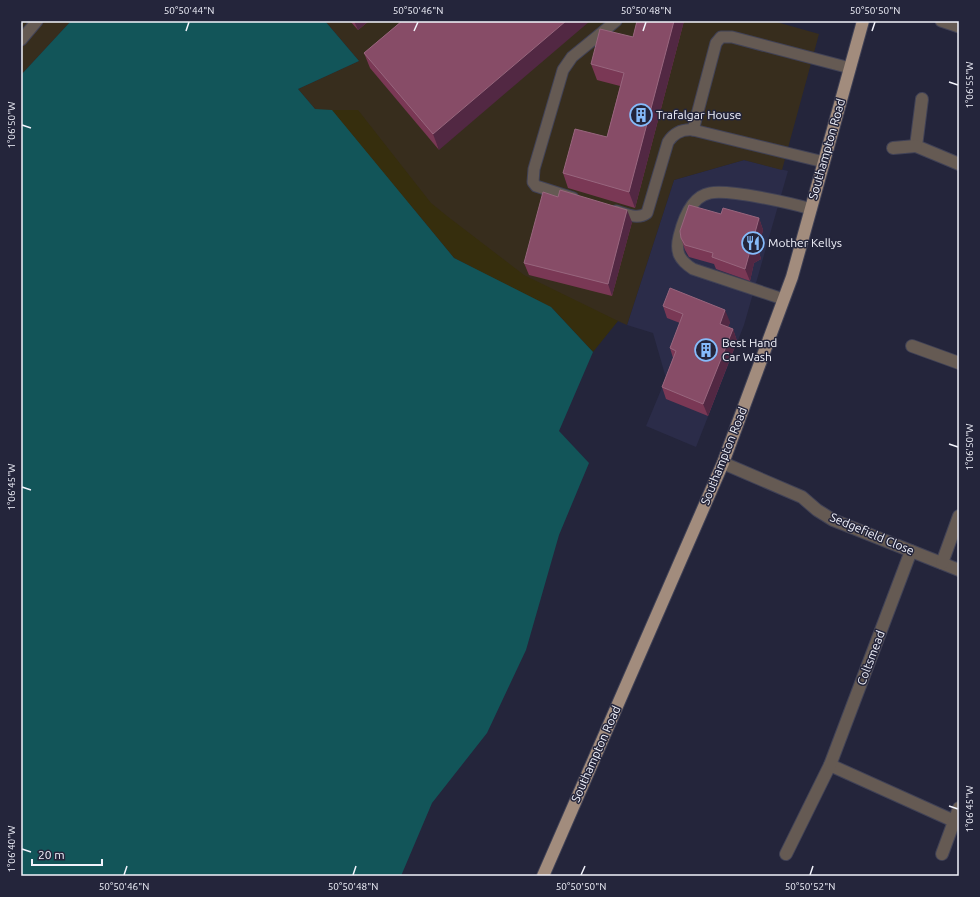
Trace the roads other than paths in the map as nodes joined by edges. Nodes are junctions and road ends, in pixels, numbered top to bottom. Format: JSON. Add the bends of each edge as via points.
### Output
{"nodes":[{"id":1,"x":38,"y":21,"type":"edge"},
{"id":2,"x":616,"y":21,"type":"edge"},
{"id":3,"x":863,"y":21,"type":"edge"},
{"id":4,"x":941,"y":21,"type":"edge"},
{"id":5,"x":959,"y":27,"type":"edge"},
{"id":6,"x":21,"y":40,"type":"edge"},
{"id":7,"x":850,"y":68,"type":"junction"},
{"id":8,"x":922,"y":99,"type":"dead end"},
{"id":9,"x":693,"y":130,"type":"junction"},
{"id":10,"x":916,"y":146,"type":"junction"},
{"id":11,"x":893,"y":148,"type":"dead end"},
{"id":12,"x":824,"y":162,"type":"junction"},
{"id":13,"x":959,"y":164,"type":"edge"},
{"id":14,"x":584,"y":202,"type":"edge"},
{"id":15,"x":606,"y":208,"type":"edge"},
{"id":16,"x":811,"y":209,"type":"junction"},
{"id":17,"x":783,"y":299,"type":"junction"},
{"id":18,"x":912,"y":346,"type":"dead end"},
{"id":19,"x":959,"y":363,"type":"edge"},
{"id":20,"x":723,"y":463,"type":"junction"},
{"id":21,"x":959,"y":516,"type":"edge"},
{"id":22,"x":911,"y":551,"type":"junction"},
{"id":23,"x":942,"y":563,"type":"junction"},
{"id":24,"x":959,"y":570,"type":"edge"},
{"id":25,"x":830,"y":765,"type":"junction"},
{"id":26,"x":959,"y":808,"type":"edge"},
{"id":27,"x":954,"y":820,"type":"junction"},
{"id":28,"x":786,"y":854,"type":"dead end"},
{"id":29,"x":942,"y":854,"type":"dead end"},
{"id":30,"x":543,"y":876,"type":"edge"}],
"edges":[{"from":1,"to":6,"type":"lane"},
{"from":2,"to":14,"type":"lane","via":[[581,49],[563,70],[532,176],[533,182],[541,189]]},
{"from":3,"to":7,"type":"main road","name":"Southampton Road"},
{"from":4,"to":5,"type":"lane"},
{"from":7,"to":9,"type":"lane","via":[[732,37],[721,37],[716,43]]},
{"from":7,"to":12,"type":"main road","name":"Southampton Road"},
{"from":8,"to":10,"type":"street"},
{"from":9,"to":12,"type":"lane"},
{"from":9,"to":15,"type":"lane","via":[[682,130],[668,142],[647,213],[636,216]]},
{"from":10,"to":11,"type":"street"},
{"from":10,"to":13,"type":"street"},
{"from":12,"to":16,"type":"main road","name":"Southampton Road"},
{"from":16,"to":17,"type":"main road","name":"Southampton Road"},
{"from":16,"to":17,"type":"lane","via":[[734,194],[710,193],[700,198],[689,210],[682,224],[678,255],[684,263]]},
{"from":17,"to":20,"type":"main road","name":"Southampton Road"},
{"from":18,"to":19,"type":"street"},
{"from":20,"to":22,"type":"street","name":"Sedgefield Close","via":[[802,497],[832,520]]},
{"from":20,"to":30,"type":"main road","name":"Southampton Road"},
{"from":21,"to":23,"type":"street"},
{"from":22,"to":23,"type":"street","name":"Sedgefield Close"},
{"from":22,"to":25,"type":"street","name":"Coltsmead"},
{"from":23,"to":24,"type":"street","name":"Sedgefield Close"},
{"from":25,"to":27,"type":"street"},
{"from":25,"to":28,"type":"street","name":"Coltsmead"},
{"from":26,"to":27,"type":"street"},
{"from":27,"to":29,"type":"street"}]}
